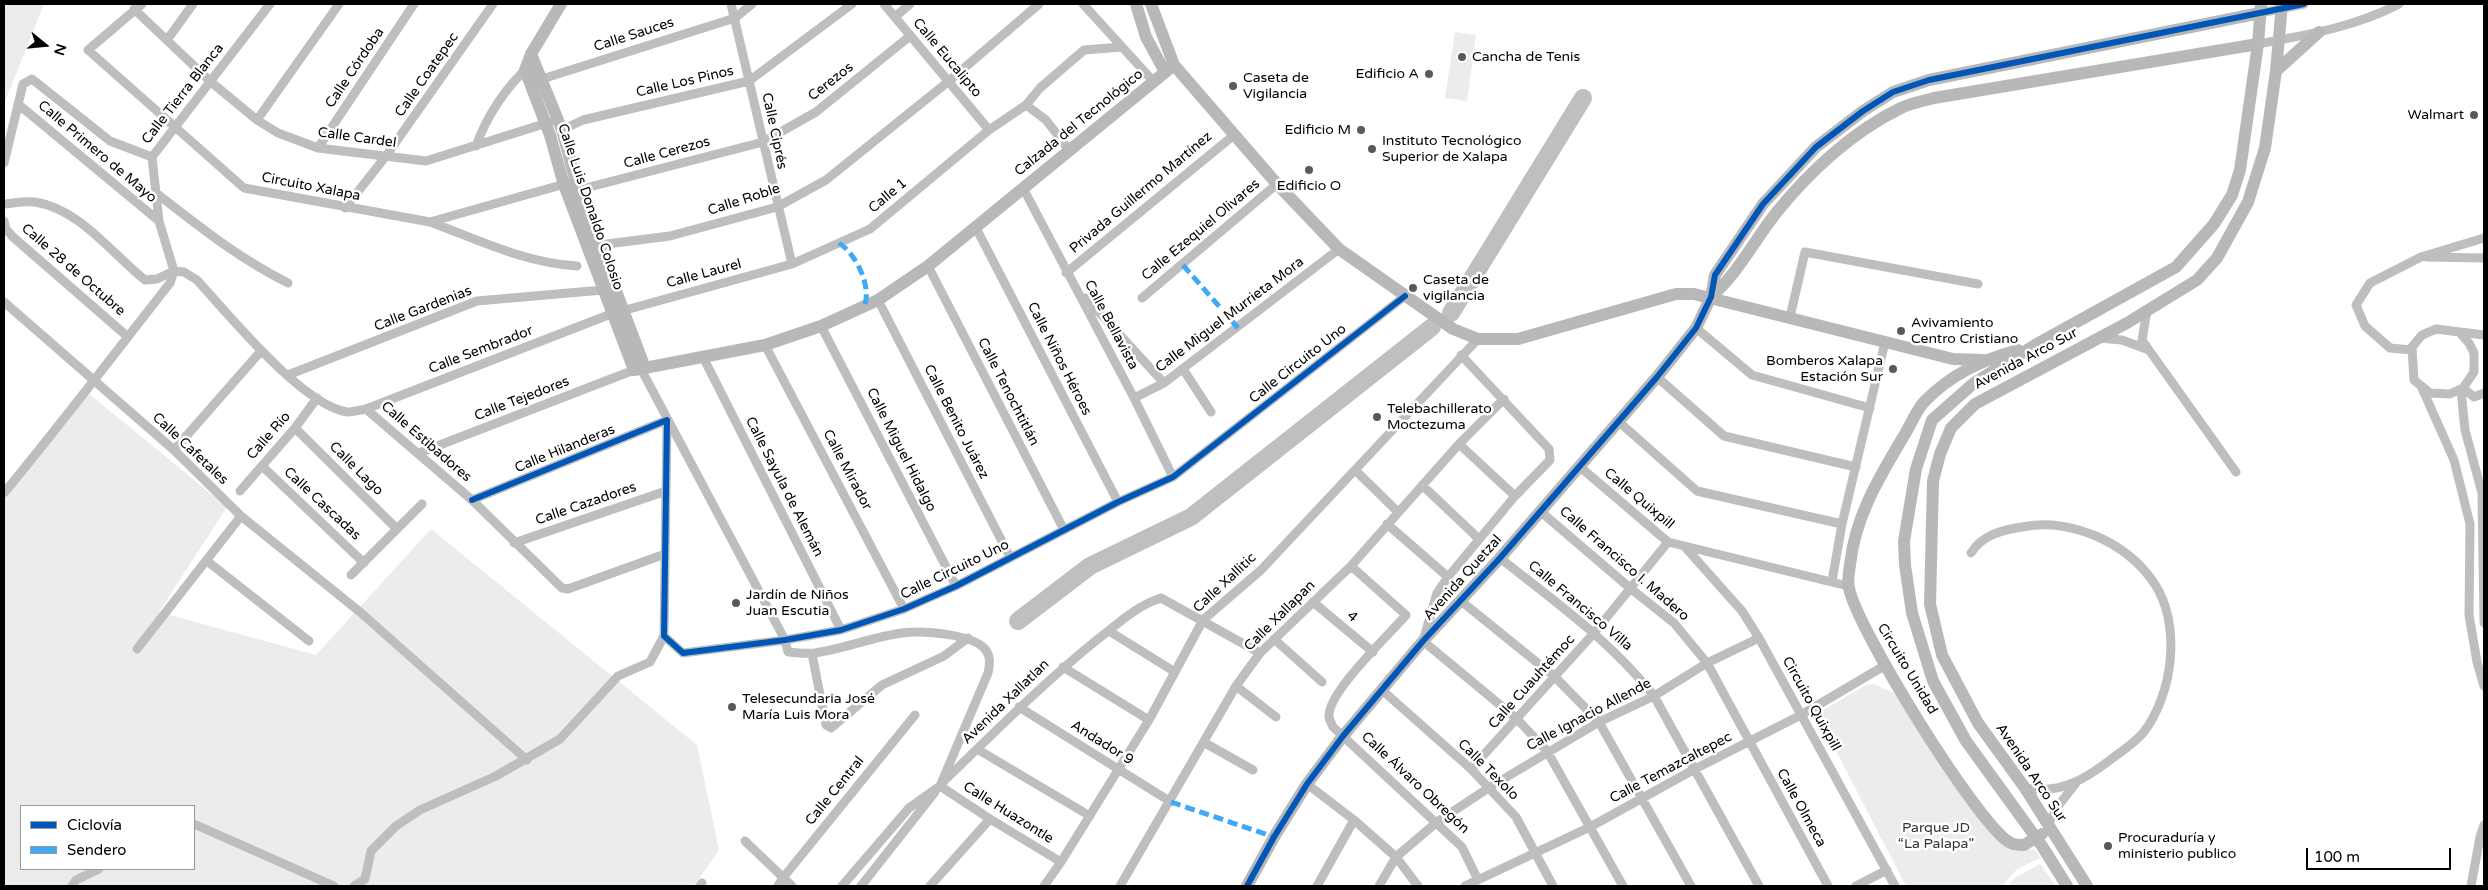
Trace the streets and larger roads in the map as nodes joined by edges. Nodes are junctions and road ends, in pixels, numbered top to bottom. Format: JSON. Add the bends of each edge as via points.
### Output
{"nodes":[{"id":1,"x":142,"y":4,"type":"edge"},
{"id":2,"x":193,"y":4,"type":"edge"},
{"id":3,"x":270,"y":4,"type":"edge"},
{"id":4,"x":339,"y":4,"type":"edge"},
{"id":5,"x":414,"y":4,"type":"edge"},
{"id":6,"x":493,"y":4,"type":"edge"},
{"id":7,"x":561,"y":4,"type":"edge"},
{"id":8,"x":731,"y":4,"type":"edge"},
{"id":9,"x":752,"y":4,"type":"edge"},
{"id":10,"x":852,"y":4,"type":"edge"},
{"id":11,"x":884,"y":4,"type":"edge"},
{"id":12,"x":910,"y":4,"type":"edge"},
{"id":13,"x":1039,"y":4,"type":"edge"},
{"id":14,"x":1083,"y":4,"type":"edge"},
{"id":15,"x":1136,"y":4,"type":"edge"},
{"id":16,"x":1151,"y":4,"type":"edge"},
{"id":17,"x":2304,"y":4,"type":"edge"},
{"id":18,"x":2399,"y":4,"type":"edge"},
{"id":19,"x":2281,"y":7,"type":"edge"},
{"id":20,"x":2261,"y":8,"type":"edge"},
{"id":21,"x":134,"y":9,"type":"junction"},
{"id":22,"x":896,"y":16,"type":"junction"},
{"id":23,"x":735,"y":18,"type":"junction"},
{"id":24,"x":2319,"y":32,"type":"junction"},
{"id":25,"x":910,"y":36,"type":"junction"},
{"id":26,"x":167,"y":40,"type":"junction"},
{"id":27,"x":2278,"y":40,"type":"junction"},
{"id":28,"x":2258,"y":44,"type":"junction"},
{"id":29,"x":1122,"y":47,"type":"junction"},
{"id":30,"x":530,"y":62,"type":"junction"},
{"id":31,"x":1169,"y":69,"type":"junction"},
{"id":32,"x":2276,"y":71,"type":"junction"},
{"id":33,"x":542,"y":79,"type":"junction"},
{"id":34,"x":749,"y":81,"type":"junction"},
{"id":35,"x":949,"y":81,"type":"junction"},
{"id":36,"x":211,"y":82,"type":"junction"},
{"id":37,"x":1154,"y":82,"type":"junction"},
{"id":38,"x":18,"y":104,"type":"junction"},
{"id":39,"x":1026,"y":105,"type":"junction"},
{"id":40,"x":257,"y":120,"type":"junction"},
{"id":41,"x":555,"y":124,"type":"junction"},
{"id":42,"x":174,"y":126,"type":"junction"},
{"id":43,"x":989,"y":130,"type":"junction"},
{"id":44,"x":1234,"y":135,"type":"junction"},
{"id":45,"x":763,"y":142,"type":"junction"},
{"id":46,"x":476,"y":146,"type":"junction"},
{"id":47,"x":1066,"y":146,"type":"junction"},
{"id":48,"x":318,"y":148,"type":"junction"},
{"id":49,"x":386,"y":156,"type":"junction"},
{"id":50,"x":152,"y":157,"type":"junction"},
{"id":51,"x":4,"y":163,"type":"edge"},
{"id":52,"x":1277,"y":184,"type":"junction"},
{"id":53,"x":572,"y":185,"type":"junction"},
{"id":54,"x":1023,"y":188,"type":"junction"},
{"id":55,"x":156,"y":193,"type":"junction"},
{"id":56,"x":4,"y":204,"type":"edge"},
{"id":57,"x":777,"y":207,"type":"junction"},
{"id":58,"x":345,"y":208,"type":"junction"},
{"id":59,"x":4,"y":221,"type":"edge"},
{"id":60,"x":159,"y":221,"type":"junction"},
{"id":61,"x":430,"y":222,"type":"junction"},
{"id":62,"x":976,"y":228,"type":"junction"},
{"id":63,"x":2484,"y":238,"type":"edge"},
{"id":64,"x":599,"y":245,"type":"junction"},
{"id":65,"x":1340,"y":249,"type":"junction"},
{"id":66,"x":2421,"y":257,"type":"junction"},
{"id":67,"x":2484,"y":258,"type":"edge"},
{"id":68,"x":792,"y":264,"type":"junction"},
{"id":69,"x":577,"y":266,"type":"dead end"},
{"id":70,"x":928,"y":266,"type":"junction"},
{"id":71,"x":174,"y":271,"type":"junction"},
{"id":72,"x":1066,"y":273,"type":"junction"},
{"id":73,"x":288,"y":284,"type":"dead end"},
{"id":74,"x":1978,"y":284,"type":"dead end"},
{"id":75,"x":1077,"y":288,"type":"junction"},
{"id":76,"x":603,"y":290,"type":"junction"},
{"id":77,"x":1405,"y":296,"type":"junction"},
{"id":78,"x":1711,"y":297,"type":"junction"},
{"id":79,"x":1142,"y":298,"type":"dead end"},
{"id":80,"x":878,"y":300,"type":"junction"},
{"id":81,"x":4,"y":302,"type":"edge"},
{"id":82,"x":2147,"y":310,"type":"junction"},
{"id":83,"x":617,"y":312,"type":"junction"},
{"id":84,"x":1790,"y":317,"type":"junction"},
{"id":85,"x":821,"y":326,"type":"junction"},
{"id":86,"x":1696,"y":328,"type":"junction"},
{"id":87,"x":2461,"y":334,"type":"junction"},
{"id":88,"x":2484,"y":336,"type":"edge"},
{"id":89,"x":128,"y":337,"type":"junction"},
{"id":90,"x":1478,"y":338,"type":"junction"},
{"id":91,"x":2097,"y":338,"type":"junction"},
{"id":92,"x":1885,"y":342,"type":"junction"},
{"id":93,"x":765,"y":345,"type":"junction"},
{"id":94,"x":2035,"y":345,"type":"junction"},
{"id":95,"x":2149,"y":350,"type":"junction"},
{"id":96,"x":2412,"y":350,"type":"junction"},
{"id":97,"x":261,"y":351,"type":"junction"},
{"id":98,"x":1461,"y":356,"type":"junction"},
{"id":99,"x":703,"y":357,"type":"junction"},
{"id":100,"x":1984,"y":360,"type":"junction"},
{"id":101,"x":640,"y":369,"type":"junction"},
{"id":102,"x":1183,"y":369,"type":"junction"},
{"id":103,"x":288,"y":375,"type":"junction"},
{"id":104,"x":1657,"y":377,"type":"junction"},
{"id":105,"x":93,"y":380,"type":"junction"},
{"id":106,"x":1974,"y":383,"type":"junction"},
{"id":107,"x":1164,"y":384,"type":"junction"},
{"id":108,"x":2421,"y":386,"type":"junction"},
{"id":109,"x":2462,"y":389,"type":"junction"},
{"id":110,"x":2484,"y":393,"type":"edge"},
{"id":111,"x":316,"y":398,"type":"junction"},
{"id":112,"x":1134,"y":398,"type":"junction"},
{"id":113,"x":1504,"y":398,"type":"junction"},
{"id":114,"x":1870,"y":408,"type":"junction"},
{"id":115,"x":366,"y":409,"type":"junction"},
{"id":116,"x":1211,"y":412,"type":"dead end"},
{"id":117,"x":668,"y":420,"type":"junction"},
{"id":118,"x":1618,"y":421,"type":"junction"},
{"id":119,"x":296,"y":428,"type":"junction"},
{"id":120,"x":1459,"y":444,"type":"junction"},
{"id":121,"x":174,"y":450,"type":"junction"},
{"id":122,"x":419,"y":453,"type":"junction"},
{"id":123,"x":262,"y":466,"type":"junction"},
{"id":124,"x":1579,"y":466,"type":"junction"},
{"id":125,"x":1856,"y":467,"type":"junction"},
{"id":126,"x":1355,"y":470,"type":"junction"},
{"id":127,"x":2236,"y":472,"type":"dead end"},
{"id":128,"x":1173,"y":477,"type":"junction"},
{"id":129,"x":1422,"y":485,"type":"junction"},
{"id":130,"x":666,"y":490,"type":"junction"},
{"id":131,"x":240,"y":491,"type":"dead end"},
{"id":132,"x":4,"y":493,"type":"edge"},
{"id":133,"x":1515,"y":496,"type":"junction"},
{"id":134,"x":472,"y":500,"type":"junction"},
{"id":135,"x":1118,"y":502,"type":"junction"},
{"id":136,"x":422,"y":504,"type":"dead end"},
{"id":137,"x":1540,"y":511,"type":"junction"},
{"id":138,"x":1398,"y":512,"type":"junction"},
{"id":139,"x":241,"y":516,"type":"junction"},
{"id":140,"x":1387,"y":524,"type":"junction"},
{"id":141,"x":1842,"y":524,"type":"junction"},
{"id":142,"x":397,"y":529,"type":"junction"},
{"id":143,"x":1064,"y":530,"type":"junction"},
{"id":144,"x":2483,"y":532,"type":"junction"},
{"id":145,"x":2470,"y":533,"type":"junction"},
{"id":146,"x":1479,"y":539,"type":"junction"},
{"id":147,"x":1668,"y":542,"type":"junction"},
{"id":148,"x":514,"y":543,"type":"junction"},
{"id":149,"x":2483,"y":546,"type":"edge"},
{"id":150,"x":1685,"y":547,"type":"junction"},
{"id":151,"x":1971,"y":553,"type":"dead end"},
{"id":152,"x":665,"y":554,"type":"junction"},
{"id":153,"x":1010,"y":557,"type":"junction"},
{"id":154,"x":1500,"y":558,"type":"junction"},
{"id":155,"x":207,"y":561,"type":"junction"},
{"id":156,"x":364,"y":562,"type":"junction"},
{"id":157,"x":1351,"y":566,"type":"junction"},
{"id":158,"x":351,"y":575,"type":"dead end"},
{"id":159,"x":1448,"y":578,"type":"junction"},
{"id":160,"x":1832,"y":581,"type":"junction"},
{"id":161,"x":956,"y":586,"type":"junction"},
{"id":162,"x":1848,"y":586,"type":"junction"},
{"id":163,"x":1630,"y":588,"type":"junction"},
{"id":164,"x":1461,"y":601,"type":"junction"},
{"id":165,"x":1313,"y":602,"type":"junction"},
{"id":166,"x":904,"y":609,"type":"junction"},
{"id":167,"x":1203,"y":620,"type":"junction"},
{"id":168,"x":2484,"y":623,"type":"edge"},
{"id":169,"x":840,"y":630,"type":"junction"},
{"id":170,"x":1109,"y":631,"type":"junction"},
{"id":171,"x":1594,"y":633,"type":"junction"},
{"id":172,"x":664,"y":636,"type":"junction"},
{"id":173,"x":968,"y":638,"type":"junction"},
{"id":174,"x":1759,"y":638,"type":"junction"},
{"id":175,"x":1274,"y":639,"type":"junction"},
{"id":176,"x":785,"y":640,"type":"junction"},
{"id":177,"x":309,"y":641,"type":"dead end"},
{"id":178,"x":1423,"y":641,"type":"junction"},
{"id":179,"x":137,"y":650,"type":"dead end"},
{"id":180,"x":1373,"y":652,"type":"junction"},
{"id":181,"x":1260,"y":653,"type":"junction"},
{"id":182,"x":812,"y":654,"type":"junction"},
{"id":183,"x":1707,"y":663,"type":"junction"},
{"id":184,"x":1884,"y":666,"type":"junction"},
{"id":185,"x":1064,"y":667,"type":"junction"},
{"id":186,"x":1175,"y":672,"type":"junction"},
{"id":187,"x":1555,"y":677,"type":"junction"},
{"id":188,"x":1322,"y":682,"type":"dead end"},
{"id":189,"x":1236,"y":686,"type":"junction"},
{"id":190,"x":2484,"y":686,"type":"edge"},
{"id":191,"x":1382,"y":690,"type":"junction"},
{"id":192,"x":1654,"y":696,"type":"junction"},
{"id":193,"x":1019,"y":707,"type":"junction"},
{"id":194,"x":915,"y":715,"type":"dead end"},
{"id":195,"x":1802,"y":715,"type":"junction"},
{"id":196,"x":1276,"y":717,"type":"dead end"},
{"id":197,"x":1517,"y":719,"type":"junction"},
{"id":198,"x":1149,"y":720,"type":"junction"},
{"id":199,"x":1599,"y":722,"type":"junction"},
{"id":200,"x":1343,"y":736,"type":"junction"},
{"id":201,"x":1750,"y":742,"type":"junction"},
{"id":202,"x":1205,"y":743,"type":"junction"},
{"id":203,"x":977,"y":749,"type":"junction"},
{"id":204,"x":1547,"y":751,"type":"junction"},
{"id":205,"x":527,"y":760,"type":"junction"},
{"id":206,"x":1470,"y":769,"type":"junction"},
{"id":207,"x":1119,"y":770,"type":"junction"},
{"id":208,"x":1253,"y":770,"type":"dead end"},
{"id":209,"x":1694,"y":770,"type":"junction"},
{"id":210,"x":2076,"y":783,"type":"junction"},
{"id":211,"x":1307,"y":784,"type":"junction"},
{"id":212,"x":940,"y":786,"type":"junction"},
{"id":213,"x":1490,"y":787,"type":"junction"},
{"id":214,"x":2025,"y":788,"type":"junction"},
{"id":215,"x":1642,"y":798,"type":"junction"},
{"id":216,"x":1171,"y":802,"type":"junction"},
{"id":217,"x":1090,"y":816,"type":"junction"},
{"id":218,"x":990,"y":819,"type":"junction"},
{"id":219,"x":1354,"y":820,"type":"junction"},
{"id":220,"x":1437,"y":822,"type":"junction"},
{"id":221,"x":195,"y":824,"type":"edge"},
{"id":222,"x":2484,"y":826,"type":"edge"},
{"id":223,"x":1590,"y":827,"type":"junction"},
{"id":224,"x":2052,"y":829,"type":"junction"},
{"id":225,"x":745,"y":841,"type":"dead end"},
{"id":226,"x":2039,"y":842,"type":"junction"},
{"id":227,"x":1534,"y":853,"type":"junction"},
{"id":228,"x":1396,"y":857,"type":"junction"},
{"id":229,"x":1061,"y":862,"type":"junction"},
{"id":230,"x":97,"y":870,"type":"edge"},
{"id":231,"x":1886,"y":870,"type":"junction"},
{"id":232,"x":1478,"y":880,"type":"junction"},
{"id":233,"x":780,"y":882,"type":"edge"},
{"id":234,"x":1123,"y":885,"type":"edge"},
{"id":235,"x":72,"y":886,"type":"edge"},
{"id":236,"x":334,"y":886,"type":"edge"},
{"id":237,"x":354,"y":886,"type":"edge"},
{"id":238,"x":792,"y":886,"type":"edge"},
{"id":239,"x":842,"y":886,"type":"edge"},
{"id":240,"x":861,"y":886,"type":"edge"},
{"id":241,"x":930,"y":886,"type":"edge"},
{"id":242,"x":1044,"y":886,"type":"edge"},
{"id":243,"x":1247,"y":886,"type":"edge"},
{"id":244,"x":1317,"y":886,"type":"edge"},
{"id":245,"x":1379,"y":886,"type":"edge"},
{"id":246,"x":1418,"y":886,"type":"edge"},
{"id":247,"x":1465,"y":886,"type":"edge"},
{"id":248,"x":1553,"y":886,"type":"edge"},
{"id":249,"x":1623,"y":886,"type":"edge"},
{"id":250,"x":1691,"y":886,"type":"edge"},
{"id":251,"x":1759,"y":886,"type":"edge"},
{"id":252,"x":1828,"y":886,"type":"edge"},
{"id":253,"x":1856,"y":886,"type":"edge"},
{"id":254,"x":1895,"y":886,"type":"edge"},
{"id":255,"x":2068,"y":886,"type":"edge"},
{"id":256,"x":2087,"y":886,"type":"edge"},
{"id":257,"x":2471,"y":886,"type":"edge"}],
"edges":[{"from":1,"to":21,"type":"street"},
{"from":2,"to":26,"type":"street"},
{"from":3,"to":36,"type":"street","name":"Calle Tierra Blanca"},
{"from":4,"to":40,"type":"street"},
{"from":5,"to":48,"type":"street","name":"Calle Córdoba"},
{"from":6,"to":49,"type":"street","name":"Calle Coatepec"},
{"from":7,"to":30,"type":"street"},
{"from":8,"to":23,"type":"street","name":"Calle Ciprés"},
{"from":9,"to":23,"type":"street"},
{"from":10,"to":34,"type":"street","name":"Calle Los Pinos"},
{"from":11,"to":22,"type":"street","name":"Calle Eucalipto"},
{"from":12,"to":22,"type":"street"},
{"from":13,"to":35,"type":"street","name":"Calle Roble"},
{"from":14,"to":29,"type":"street"},
{"from":15,"to":31,"type":"street","via":[[1146,37]]},
{"from":16,"to":31,"type":"street"},
{"from":17,"to":19,"type":"street"},
{"from":18,"to":24,"type":"street","via":[[2382,13]]},
{"from":19,"to":20,"type":"street"},
{"from":19,"to":27,"type":"street","name":"Avenida Arco Sur"},
{"from":20,"to":28,"type":"street","name":"Avenida Arco Sur"},
{"from":20,"to":78,"type":"street","via":[[1929,80],[1893,92],[1816,146],[1763,204],[1715,275]]},
{"from":21,"to":26,"type":"street","name":"Calle Cardel"},
{"from":21,"to":42,"type":"street","name":"Circuito Xalapa","via":[[88,50]]},
{"from":22,"to":25,"type":"street","name":"Calle Eucalipto"},
{"from":23,"to":33,"type":"street","name":"Calle Sauces"},
{"from":23,"to":34,"type":"street","name":"Calle Ciprés"},
{"from":24,"to":27,"type":"street"},
{"from":24,"to":32,"type":"street"},
{"from":25,"to":35,"type":"street","name":"Calle Eucalipto"},
{"from":25,"to":45,"type":"street","name":"Cerezos","via":[[816,112]]},
{"from":26,"to":36,"type":"street","name":"Calle Cardel"},
{"from":27,"to":28,"type":"street"},
{"from":27,"to":32,"type":"street","name":"Avenida Arco Sur"},
{"from":28,"to":78,"type":"street","via":[[1934,98],[1902,108],[1873,124],[1829,158],[1800,186],[1728,282]]},
{"from":28,"to":94,"type":"street","name":"Avenida Arco Sur","via":[[2240,170],[2232,195],[2214,224],[2176,267]]},
{"from":29,"to":37,"type":"street"},
{"from":29,"to":39,"type":"street","name":"Calle 1","via":[[1084,50],[1040,88]]},
{"from":30,"to":33,"type":"street","name":"Calle Luis Donaldo Colosio"},
{"from":30,"to":41,"type":"street","name":"Calle Luis Donaldo Colosio"},
{"from":30,"to":46,"type":"street","via":[[508,90]]},
{"from":31,"to":37,"type":"street","name":"Calzada del Tecnológico"},
{"from":31,"to":44,"type":"street"},
{"from":32,"to":82,"type":"street","name":"Avenida Arco Sur","via":[[2265,148],[2237,224],[2217,258],[2196,280]]},
{"from":33,"to":41,"type":"street","name":"Calle Luis Donaldo Colosio"},
{"from":34,"to":41,"type":"street","name":"Calle Los Pinos"},
{"from":34,"to":45,"type":"street","name":"Calle Ciprés"},
{"from":35,"to":43,"type":"street","name":"Calle Eucalipto"},
{"from":35,"to":57,"type":"street","name":"Calle Roble","via":[[826,180]]},
{"from":36,"to":40,"type":"street","name":"Calle Cardel"},
{"from":36,"to":42,"type":"street","name":"Calle Tierra Blanca"},
{"from":37,"to":47,"type":"street","name":"Calzada del Tecnológico"},
{"from":38,"to":50,"type":"street","via":[[23,84],[32,79],[110,141]]},
{"from":38,"to":51,"type":"street"},
{"from":38,"to":60,"type":"street","name":"Calle Primero de Mayo"},
{"from":39,"to":43,"type":"street","name":"Calle 1"},
{"from":39,"to":47,"type":"street","via":[[1046,120]]},
{"from":40,"to":48,"type":"street","name":"Calle Cardel","via":[[278,133]]},
{"from":41,"to":46,"type":"street","name":"Calle Cardel"},
{"from":41,"to":53,"type":"street","name":"Calle Luis Donaldo Colosio"},
{"from":41,"to":53,"type":"street","name":"Calle Luis Donaldo Colosio"},
{"from":42,"to":50,"type":"street","name":"Calle Tierra Blanca"},
{"from":42,"to":58,"type":"street","name":"Circuito Xalapa","via":[[244,188]]},
{"from":43,"to":68,"type":"street","name":"Calle 1","via":[[870,229]]},
{"from":44,"to":52,"type":"street"},
{"from":44,"to":72,"type":"street","name":"Privada Guillermo Martínez"},
{"from":45,"to":53,"type":"street","name":"Calle Cerezos"},
{"from":45,"to":57,"type":"street","name":"Calle Ciprés"},
{"from":46,"to":49,"type":"street","name":"Calle Cardel","via":[[426,161]]},
{"from":47,"to":54,"type":"street","name":"Calzada del Tecnológico"},
{"from":48,"to":49,"type":"street","name":"Calle Cardel"},
{"from":49,"to":58,"type":"street","name":"Calle Coatepec"},
{"from":50,"to":55,"type":"street","name":"Calle Tierra Blanca"},
{"from":52,"to":65,"type":"street"},
{"from":52,"to":79,"type":"street","name":"Calle Ezequiel Olivares"},
{"from":53,"to":61,"type":"street","name":"Circuito Xalapa"},
{"from":53,"to":64,"type":"street","name":"Calle Luis Donaldo Colosio"},
{"from":53,"to":76,"type":"street","name":"Calle Luis Donaldo Colosio"},
{"from":54,"to":62,"type":"street","name":"Calzada del Tecnológico"},
{"from":54,"to":72,"type":"street","name":"Calle Bellavista"},
{"from":55,"to":60,"type":"street","name":"Calle Tierra Blanca"},
{"from":55,"to":73,"type":"street","via":[[243,259]]},
{"from":56,"to":71,"type":"street","via":[[34,202],[62,211],[145,280],[157,279]]},
{"from":57,"to":64,"type":"street","name":"Calle Roble","via":[[670,236]]},
{"from":57,"to":68,"type":"street","name":"Calle Ciprés"},
{"from":58,"to":61,"type":"street","name":"Circuito Xalapa"},
{"from":59,"to":89,"type":"street","name":"Calle 28 de Octubre","via":[[13,237]]},
{"from":60,"to":71,"type":"street","name":"Calle Tierra Blanca"},
{"from":61,"to":69,"type":"street","via":[[527,259]]},
{"from":62,"to":70,"type":"street","name":"Calzada del Tecnológico"},
{"from":62,"to":135,"type":"street","name":"Calle Niños Héroes"},
{"from":63,"to":66,"type":"street"},
{"from":64,"to":83,"type":"street","name":"Calle Luis Donaldo Colosio"},
{"from":65,"to":77,"type":"street"},
{"from":65,"to":102,"type":"street","name":"Calle Miguel Murrieta Mora"},
{"from":66,"to":67,"type":"street"},
{"from":66,"to":96,"type":"street","via":[[2370,283],[2356,305],[2365,326],[2390,348]]},
{"from":68,"to":83,"type":"street","name":"Calle Laurel"},
{"from":70,"to":80,"type":"street","name":"Calzada del Tecnológico"},
{"from":70,"to":143,"type":"street","name":"Calle Tenochtitlán"},
{"from":71,"to":89,"type":"street","via":[[170,283]]},
{"from":71,"to":97,"type":"street","via":[[184,272],[197,280]]},
{"from":72,"to":75,"type":"street","name":"Calle Bellavista"},
{"from":74,"to":84,"type":"street","via":[[1805,252]]},
{"from":75,"to":107,"type":"street"},
{"from":75,"to":112,"type":"street","name":"Calle Bellavista"},
{"from":76,"to":83,"type":"street","name":"Calle Luis Donaldo Colosio"},
{"from":76,"to":103,"type":"street","name":"Calle Gardenias","via":[[477,301]]},
{"from":77,"to":90,"type":"street","via":[[1453,329]]},
{"from":77,"to":128,"type":"street","name":"Calle Circuito Uno"},
{"from":78,"to":84,"type":"street"},
{"from":78,"to":86,"type":"street","name":"Avenida Quetzal"},
{"from":78,"to":90,"type":"street","via":[[1676,294],[1518,339]]},
{"from":80,"to":85,"type":"street","name":"Calzada del Tecnológico"},
{"from":80,"to":153,"type":"street","name":"Calle Benito Juárez"},
{"from":81,"to":105,"type":"street","name":"Calle Cafetales"},
{"from":82,"to":91,"type":"street","name":"Avenida Arco Sur"},
{"from":82,"to":95,"type":"street","via":[[2142,340]]},
{"from":83,"to":101,"type":"street","name":"Calle Luis Donaldo Colosio"},
{"from":83,"to":115,"type":"street","name":"Calle Sembrador"},
{"from":84,"to":92,"type":"street"},
{"from":85,"to":93,"type":"street","name":"Calzada del Tecnológico"},
{"from":85,"to":161,"type":"street","name":"Calle Miguel Hidalgo"},
{"from":86,"to":104,"type":"street","name":"Avenida Quetzal"},
{"from":86,"to":114,"type":"street","via":[[1752,375]]},
{"from":87,"to":88,"type":"street"},
{"from":87,"to":96,"type":"street","via":[[2449,329],[2436,329],[2422,335]]},
{"from":87,"to":109,"type":"street","via":[[2474,353],[2474,372]]},
{"from":89,"to":105,"type":"street"},
{"from":90,"to":98,"type":"street","name":"Calle Xallitic"},
{"from":91,"to":95,"type":"street","via":[[2122,340]]},
{"from":91,"to":214,"type":"street","name":"Avenida Arco Sur","via":[[1974,404],[1951,428],[1933,481],[1930,604],[1942,655],[1978,723]]},
{"from":92,"to":100,"type":"street","via":[[1953,359]]},
{"from":92,"to":114,"type":"street"},
{"from":93,"to":99,"type":"street","name":"Calzada del Tecnológico"},
{"from":93,"to":166,"type":"street","name":"Calle Mirador"},
{"from":94,"to":100,"type":"street","name":"Circuito Unidad"},
{"from":94,"to":106,"type":"street","name":"Avenida Arco Sur"},
{"from":95,"to":127,"type":"street"},
{"from":96,"to":108,"type":"street","via":[[2414,380]]},
{"from":97,"to":103,"type":"street"},
{"from":97,"to":121,"type":"street"},
{"from":98,"to":113,"type":"street"},
{"from":98,"to":126,"type":"street","name":"Calle Xallitic"},
{"from":99,"to":101,"type":"street","name":"Calzada del Tecnológico"},
{"from":99,"to":169,"type":"street","name":"Calle Sayula de Alemán"},
{"from":100,"to":106,"type":"street","via":[[1983,370]]},
{"from":100,"to":162,"type":"street","name":"Circuito Unidad","via":[[1960,372],[1923,403],[1880,476],[1860,519]]},
{"from":101,"to":117,"type":"street","name":"Calle Luis Donaldo Colosio"},
{"from":101,"to":122,"type":"street","name":"Calle Tejedores"},
{"from":102,"to":107,"type":"street","name":"Calle Miguel Murrieta Mora"},
{"from":102,"to":116,"type":"street"},
{"from":103,"to":111,"type":"street"},
{"from":104,"to":118,"type":"street","name":"Avenida Quetzal"},
{"from":104,"to":125,"type":"street","via":[[1724,436]]},
{"from":105,"to":121,"type":"street","name":"Calle Cafetales"},
{"from":105,"to":132,"type":"street"},
{"from":106,"to":226,"type":"street","name":"Avenida Arco Sur","via":[[1932,420],[1916,469],[1904,541],[1905,565],[1912,614],[1933,682],[1966,741]]},
{"from":107,"to":112,"type":"street","name":"Calle Miguel Murrieta Mora"},
{"from":108,"to":109,"type":"street","via":[[2430,393],[2450,394]]},
{"from":108,"to":145,"type":"street","via":[[2454,460]]},
{"from":109,"to":110,"type":"street","via":[[2474,397]]},
{"from":109,"to":144,"type":"street","via":[[2465,430],[2482,493]]},
{"from":111,"to":115,"type":"street","name":"Calle Sembrador","via":[[348,412]]},
{"from":111,"to":119,"type":"street","name":"Calle Río"},
{"from":112,"to":128,"type":"street","name":"Calle Bellavista"},
{"from":113,"to":120,"type":"street","name":"Calle Xallapan"},
{"from":113,"to":133,"type":"street","via":[[1549,449],[1550,460]]},
{"from":114,"to":125,"type":"street"},
{"from":115,"to":122,"type":"street","name":"Calle Estibadores"},
{"from":117,"to":130,"type":"street"},
{"from":117,"to":134,"type":"street","name":"Calle Hilanderas"},
{"from":117,"to":176,"type":"street","name":"Calle Luis Donaldo Colosio"},
{"from":118,"to":124,"type":"street","name":"Avenida Quetzal"},
{"from":118,"to":141,"type":"street","via":[[1697,491]]},
{"from":119,"to":123,"type":"street","name":"Calle Río"},
{"from":119,"to":142,"type":"street","name":"Calle Lago"},
{"from":120,"to":129,"type":"street","name":"Calle Xallapan"},
{"from":120,"to":133,"type":"street"},
{"from":121,"to":139,"type":"street","name":"Calle Cafetales"},
{"from":122,"to":134,"type":"street","name":"Calle Estibadores"},
{"from":123,"to":131,"type":"street","name":"Calle Río"},
{"from":123,"to":156,"type":"street","name":"Calle Cascadas"},
{"from":124,"to":137,"type":"street","name":"Avenida Quetzal"},
{"from":124,"to":147,"type":"street","name":"Calle Quixpill"},
{"from":125,"to":141,"type":"street"},
{"from":126,"to":138,"type":"street"},
{"from":126,"to":167,"type":"street","name":"Calle Xallitic","via":[[1261,570]]},
{"from":128,"to":135,"type":"street","name":"Calle Circuito Uno"},
{"from":129,"to":138,"type":"street","name":"Calle Xallapan"},
{"from":129,"to":146,"type":"street"},
{"from":130,"to":148,"type":"street","name":"Calle Cazadores"},
{"from":130,"to":152,"type":"street"},
{"from":133,"to":146,"type":"street"},
{"from":134,"to":148,"type":"street","name":"Calle Estibadores"},
{"from":135,"to":143,"type":"street","name":"Calle Circuito Uno"},
{"from":136,"to":142,"type":"street"},
{"from":137,"to":154,"type":"street","name":"Avenida Quetzal"},
{"from":137,"to":163,"type":"street","name":"Calle Francisco I. Madero"},
{"from":138,"to":140,"type":"street","name":"Calle Xallapan"},
{"from":139,"to":155,"type":"street"},
{"from":139,"to":205,"type":"street","name":"Calle Cafetales","via":[[360,612]]},
{"from":140,"to":157,"type":"street","name":"Calle Xallapan"},
{"from":140,"to":159,"type":"street"},
{"from":141,"to":160,"type":"street"},
{"from":142,"to":156,"type":"street"},
{"from":143,"to":153,"type":"street","name":"Calle Circuito Uno"},
{"from":144,"to":145,"type":"street"},
{"from":144,"to":149,"type":"street"},
{"from":145,"to":190,"type":"street","via":[[2469,615]]},
{"from":146,"to":159,"type":"street"},
{"from":147,"to":150,"type":"street","name":"Calle Quixpill"},
{"from":147,"to":163,"type":"street","name":"Calle Cuauhtémoc"},
{"from":148,"to":152,"type":"street","name":"Calle Estibadores","via":[[562,588]]},
{"from":149,"to":168,"type":"street"},
{"from":150,"to":160,"type":"street","name":"Calle Quixpill"},
{"from":150,"to":174,"type":"street","name":"Circuito Quixpill","via":[[1742,611]]},
{"from":151,"to":210,"type":"street","via":[[1976,545],[2002,530],[2040,524],[2073,527],[2110,542],[2137,562],[2155,584],[2163,604],[2172,655],[2158,708],[2129,747]]},
{"from":152,"to":172,"type":"street"},
{"from":153,"to":161,"type":"street","name":"Calle Circuito Uno"},
{"from":154,"to":164,"type":"street","name":"Avenida Quetzal"},
{"from":154,"to":171,"type":"street","name":"Calle Francisco Villa"},
{"from":155,"to":177,"type":"street"},
{"from":155,"to":179,"type":"street"},
{"from":156,"to":158,"type":"street"},
{"from":157,"to":165,"type":"street","name":"Calle Xallapan"},
{"from":157,"to":180,"type":"street","via":[[1406,615]]},
{"from":159,"to":178,"type":"street","via":[[1438,593]]},
{"from":160,"to":162,"type":"street","name":"Calle Quixpill"},
{"from":161,"to":166,"type":"street","name":"Calle Circuito Uno"},
{"from":162,"to":184,"type":"street","name":"Circuito Unidad","via":[[1852,602]]},
{"from":163,"to":171,"type":"street","name":"Calle Cuauhtémoc"},
{"from":163,"to":183,"type":"street","name":"Calle Francisco I. Madero","via":[[1674,622]]},
{"from":164,"to":178,"type":"street","name":"Avenida Quetzal"},
{"from":164,"to":187,"type":"street"},
{"from":165,"to":175,"type":"street","name":"Calle Xallapan"},
{"from":165,"to":180,"type":"street","name":"4"},
{"from":166,"to":169,"type":"street","name":"Calle Circuito Uno"},
{"from":167,"to":170,"type":"street","name":"Avenida Xallatlan","via":[[1161,598],[1142,604]]},
{"from":167,"to":181,"type":"street","name":"Avenida Xallatlan"},
{"from":167,"to":186,"type":"street","name":"Calle Xallitic"},
{"from":169,"to":176,"type":"street","name":"Calle Circuito Uno"},
{"from":170,"to":185,"type":"street","name":"Avenida Xallatlan"},
{"from":170,"to":186,"type":"street"},
{"from":171,"to":187,"type":"street","name":"Calle Cuauhtémoc"},
{"from":171,"to":192,"type":"street","name":"Calle Francisco Villa","via":[[1634,670]]},
{"from":172,"to":176,"type":"street","name":"Calle Circuito Uno","via":[[683,653]]},
{"from":172,"to":205,"type":"street","via":[[650,662],[618,676],[560,739]]},
{"from":173,"to":182,"type":"street","via":[[902,632]]},
{"from":173,"to":182,"type":"street","via":[[944,656],[882,685],[831,728],[826,725]]},
{"from":173,"to":212,"type":"street","via":[[985,648],[990,660],[988,673]]},
{"from":174,"to":183,"type":"street","name":"Calle Ignacio Allende"},
{"from":174,"to":195,"type":"street","name":"Circuito Quixpill"},
{"from":175,"to":181,"type":"street","name":"Calle Xallapan"},
{"from":175,"to":188,"type":"street"},
{"from":176,"to":182,"type":"street","via":[[788,652]]},
{"from":178,"to":191,"type":"street","name":"Avenida Quetzal"},
{"from":178,"to":197,"type":"street"},
{"from":180,"to":200,"type":"street","name":"Calle Álvaro Obregón","via":[[1346,680],[1332,702],[1328,717]]},
{"from":181,"to":189,"type":"street","name":"Calle Xallapan"},
{"from":183,"to":192,"type":"street","name":"Calle Ignacio Allende"},
{"from":183,"to":201,"type":"street","name":"Calle Francisco I. Madero"},
{"from":184,"to":195,"type":"street","name":"Calle Temazcaltepec"},
{"from":184,"to":226,"type":"street","name":"Circuito Unidad","via":[[1967,793],[2001,835],[2019,845]]},
{"from":185,"to":193,"type":"street","name":"Avenida Xallatlan"},
{"from":185,"to":198,"type":"street"},
{"from":186,"to":198,"type":"street","name":"Calle Xallitic"},
{"from":187,"to":197,"type":"street","name":"Calle Cuauhtémoc"},
{"from":187,"to":199,"type":"street"},
{"from":189,"to":196,"type":"street"},
{"from":189,"to":202,"type":"street","name":"Calle Xallapan"},
{"from":191,"to":200,"type":"street","name":"Avenida Quetzal"},
{"from":191,"to":206,"type":"street","name":"Calle Texolo"},
{"from":192,"to":199,"type":"street","name":"Calle Ignacio Allende"},
{"from":192,"to":209,"type":"street","name":"Calle Francisco Villa"},
{"from":193,"to":203,"type":"street","name":"Avenida Xallatlan"},
{"from":193,"to":207,"type":"street","name":"Andador 9"},
{"from":194,"to":233,"type":"street","name":"Calle Central"},
{"from":195,"to":201,"type":"street","name":"Calle Temazcaltepec"},
{"from":195,"to":231,"type":"street","name":"Circuito Quixpill"},
{"from":197,"to":204,"type":"street"},
{"from":197,"to":206,"type":"street","name":"Calle Cuauhtémoc"},
{"from":198,"to":207,"type":"street","name":"Calle Xallitic"},
{"from":199,"to":204,"type":"street","name":"Calle Ignacio Allende"},
{"from":199,"to":215,"type":"street"},
{"from":200,"to":211,"type":"street","name":"Avenida Quetzal"},
{"from":200,"to":220,"type":"street","name":"Calle Álvaro Obregón"},
{"from":201,"to":209,"type":"street","name":"Calle Temazcaltepec"},
{"from":201,"to":252,"type":"street","name":"Calle Olmeca"},
{"from":202,"to":208,"type":"street"},
{"from":202,"to":216,"type":"street","name":"Calle Xallapan"},
{"from":203,"to":212,"type":"street","name":"Avenida Xallatlan"},
{"from":203,"to":217,"type":"street"},
{"from":204,"to":213,"type":"street","name":"Calle Ignacio Allende"},
{"from":204,"to":223,"type":"street"},
{"from":205,"to":237,"type":"street","via":[[420,810],[396,826],[371,851],[365,879]]},
{"from":206,"to":213,"type":"street","name":"Calle Texolo"},
{"from":207,"to":216,"type":"street","name":"Andador 9"},
{"from":207,"to":217,"type":"street","name":"Calle Xallitic"},
{"from":209,"to":215,"type":"street","name":"Calle Temazcaltepec"},
{"from":209,"to":251,"type":"street","name":"Calle Francisco Villa"},
{"from":210,"to":214,"type":"street","via":[[2049,789]]},
{"from":210,"to":224,"type":"street","via":[[2058,806]]},
{"from":211,"to":219,"type":"street"},
{"from":211,"to":243,"type":"street","name":"Avenida Quetzal"},
{"from":212,"to":218,"type":"street","name":"Calle Huazontle"},
{"from":212,"to":239,"type":"street","via":[[909,808]]},
{"from":212,"to":240,"type":"street","name":"Avenida Xallatlan"},
{"from":213,"to":220,"type":"street","name":"Calle Ignacio Allende"},
{"from":213,"to":227,"type":"street","name":"Calle Texolo","via":[[1516,817]]},
{"from":214,"to":224,"type":"street","name":"Avenida Arco Sur"},
{"from":215,"to":223,"type":"street","name":"Calle Temazcaltepec"},
{"from":215,"to":250,"type":"street"},
{"from":216,"to":234,"type":"street","name":"Calle Xallapan"},
{"from":217,"to":229,"type":"street","name":"Calle Xallitic"},
{"from":218,"to":229,"type":"street","name":"Calle Huazontle"},
{"from":218,"to":241,"type":"street"},
{"from":219,"to":228,"type":"street"},
{"from":219,"to":244,"type":"street"},
{"from":220,"to":228,"type":"street"},
{"from":220,"to":232,"type":"street","name":"Calle Álvaro Obregón","via":[[1462,847]]},
{"from":221,"to":236,"type":"street"},
{"from":222,"to":257,"type":"street"},
{"from":223,"to":227,"type":"street","name":"Calle Temazcaltepec"},
{"from":223,"to":249,"type":"street"},
{"from":224,"to":226,"type":"street","via":[[2044,832]]},
{"from":224,"to":256,"type":"street","name":"Avenida Arco Sur"},
{"from":225,"to":233,"type":"street"},
{"from":226,"to":255,"type":"street","name":"Avenida Arco Sur"},
{"from":227,"to":232,"type":"street","name":"Calle Temazcaltepec"},
{"from":227,"to":248,"type":"street","name":"Calle Texolo"},
{"from":228,"to":245,"type":"street"},
{"from":228,"to":246,"type":"street"},
{"from":229,"to":242,"type":"street","name":"Calle Xallitic"},
{"from":230,"to":235,"type":"street","via":[[76,880]]},
{"from":231,"to":253,"type":"street"},
{"from":231,"to":254,"type":"street","name":"Circuito Quixpill"},
{"from":232,"to":247,"type":"street","name":"Calle Temazcaltepec"},
{"from":233,"to":238,"type":"street"}]}
